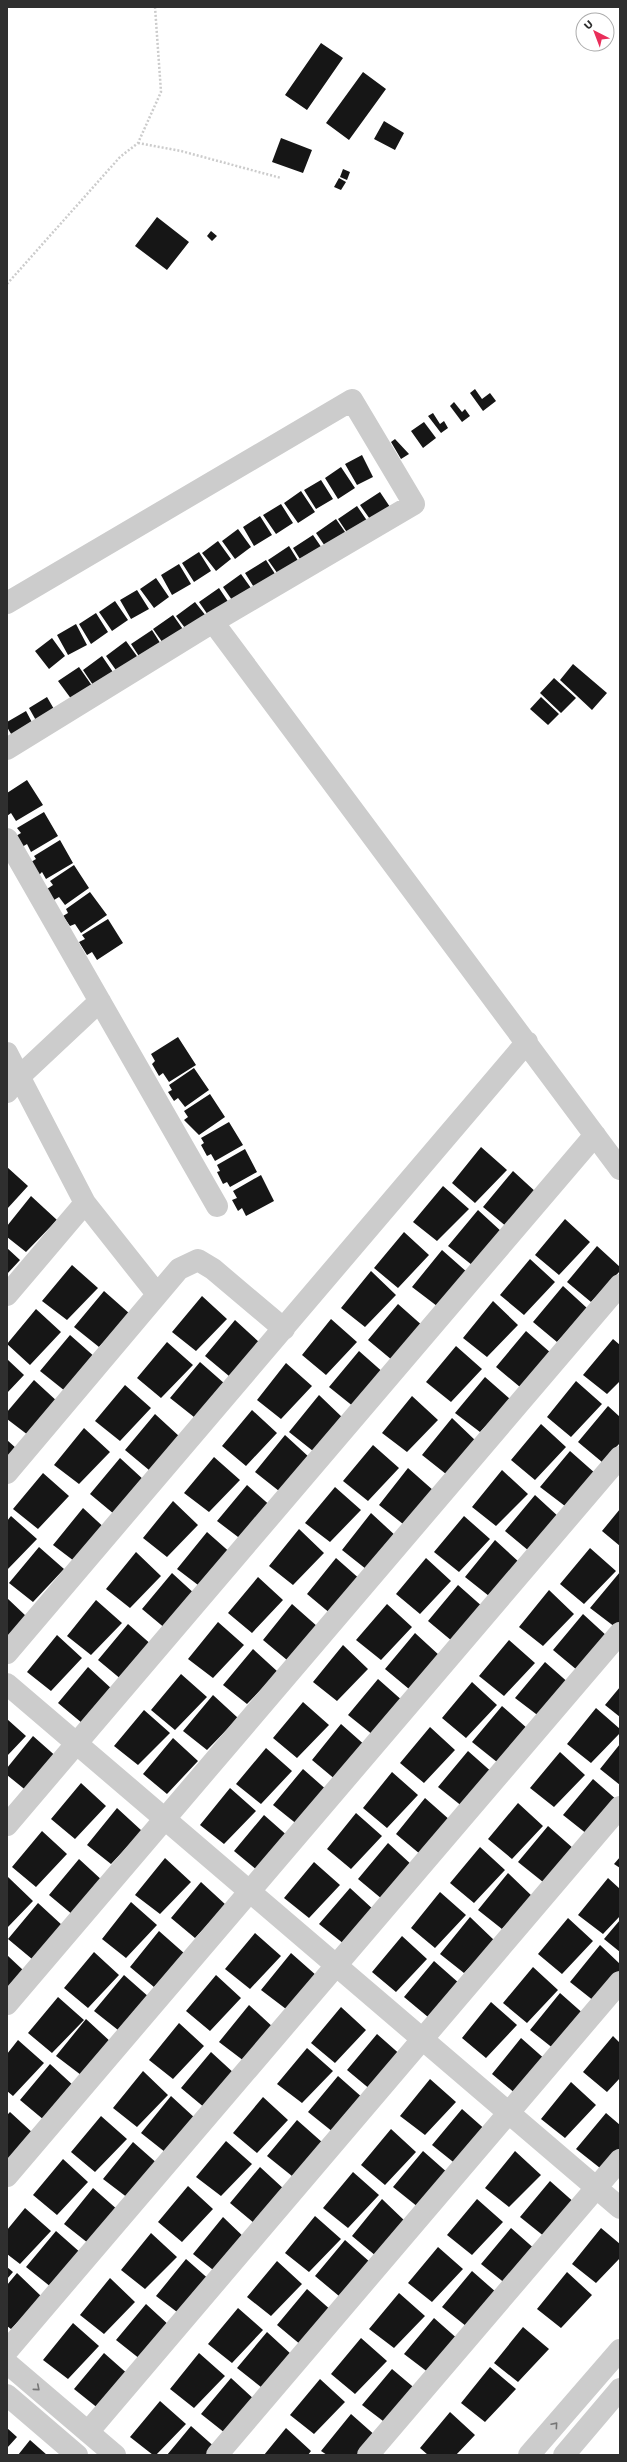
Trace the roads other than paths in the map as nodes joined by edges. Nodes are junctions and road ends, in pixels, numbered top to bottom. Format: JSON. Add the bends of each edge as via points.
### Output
{"nodes":[{"id":1,"x":7,"y":603,"type":"edge"},
{"id":2,"x":214,"y":622,"type":"junction"},
{"id":3,"x":7,"y":749,"type":"edge"},
{"id":4,"x":7,"y":839,"type":"edge"},
{"id":5,"x":100,"y":1001,"type":"junction"},
{"id":6,"x":526,"y":1042,"type":"junction"},
{"id":7,"x":7,"y":1053,"type":"edge"},
{"id":8,"x":14,"y":1084,"type":"edge"},
{"id":9,"x":595,"y":1135,"type":"junction"},
{"id":10,"x":620,"y":1169,"type":"edge"},
{"id":11,"x":85,"y":1203,"type":"junction"},
{"id":12,"x":217,"y":1206,"type":"dead end"},
{"id":13,"x":620,"y":1285,"type":"edge"},
{"id":14,"x":157,"y":1294,"type":"junction"},
{"id":15,"x":7,"y":1295,"type":"edge"},
{"id":16,"x":284,"y":1328,"type":"junction"},
{"id":17,"x":620,"y":1457,"type":"edge"},
{"id":18,"x":7,"y":1473,"type":"edge"},
{"id":19,"x":620,"y":1633,"type":"edge"},
{"id":20,"x":7,"y":1653,"type":"edge"},
{"id":21,"x":7,"y":1684,"type":"edge"},
{"id":22,"x":76,"y":1744,"type":"junction"},
{"id":23,"x":620,"y":1807,"type":"edge"},
{"id":24,"x":165,"y":1819,"type":"junction"},
{"id":25,"x":7,"y":1825,"type":"edge"},
{"id":26,"x":250,"y":1892,"type":"junction"},
{"id":27,"x":336,"y":1965,"type":"junction"},
{"id":28,"x":620,"y":1982,"type":"edge"},
{"id":29,"x":7,"y":2004,"type":"edge"},
{"id":30,"x":423,"y":2039,"type":"junction"},
{"id":31,"x":509,"y":2112,"type":"junction"},
{"id":32,"x":620,"y":2160,"type":"edge"},
{"id":33,"x":7,"y":2176,"type":"edge"},
{"id":34,"x":597,"y":2188,"type":"junction"},
{"id":35,"x":620,"y":2208,"type":"edge"},
{"id":36,"x":7,"y":2350,"type":"edge"},
{"id":37,"x":620,"y":2350,"type":"edge"},
{"id":38,"x":7,"y":2363,"type":"edge"},
{"id":39,"x":620,"y":2389,"type":"edge"},
{"id":40,"x":7,"y":2395,"type":"edge"},
{"id":41,"x":88,"y":2432,"type":"junction"},
{"id":42,"x":73,"y":2454,"type":"edge"},
{"id":43,"x":115,"y":2455,"type":"edge"},
{"id":44,"x":217,"y":2455,"type":"edge"},
{"id":45,"x":368,"y":2455,"type":"edge"},
{"id":46,"x":530,"y":2455,"type":"edge"},
{"id":47,"x":564,"y":2455,"type":"edge"}],
"edges":[{"from":1,"to":2,"type":"street","via":[[352,400],[414,504]]},
{"from":2,"to":3,"type":"street"},
{"from":2,"to":6,"type":"street"},
{"from":4,"to":5,"type":"street"},
{"from":5,"to":8,"type":"street"},
{"from":5,"to":12,"type":"street"},
{"from":6,"to":9,"type":"street"},
{"from":6,"to":16,"type":"street"},
{"from":7,"to":8,"type":"street"},
{"from":8,"to":11,"type":"street"},
{"from":9,"to":10,"type":"street"},
{"from":9,"to":22,"type":"street"},
{"from":11,"to":14,"type":"street"},
{"from":11,"to":15,"type":"street"},
{"from":13,"to":24,"type":"street"},
{"from":14,"to":16,"type":"street","via":[[179,1269],[198,1260],[213,1269]]},
{"from":14,"to":18,"type":"street"},
{"from":16,"to":20,"type":"street"},
{"from":17,"to":26,"type":"street"},
{"from":19,"to":27,"type":"street"},
{"from":21,"to":22,"type":"street"},
{"from":22,"to":24,"type":"street"},
{"from":22,"to":25,"type":"street"},
{"from":23,"to":30,"type":"street"},
{"from":24,"to":26,"type":"street"},
{"from":24,"to":29,"type":"street"},
{"from":26,"to":27,"type":"street"},
{"from":26,"to":33,"type":"street"},
{"from":27,"to":30,"type":"street"},
{"from":27,"to":36,"type":"street"},
{"from":28,"to":31,"type":"street"},
{"from":30,"to":31,"type":"street"},
{"from":30,"to":41,"type":"street"},
{"from":31,"to":34,"type":"street"},
{"from":31,"to":44,"type":"street"},
{"from":32,"to":34,"type":"street"},
{"from":34,"to":35,"type":"street"},
{"from":34,"to":45,"type":"street"},
{"from":46,"to":37,"type":"street","one_way":true},
{"from":38,"to":41,"type":"street","one_way":true},
{"from":39,"to":47,"type":"street"},
{"from":40,"to":42,"type":"street"},
{"from":41,"to":43,"type":"street"}]}
